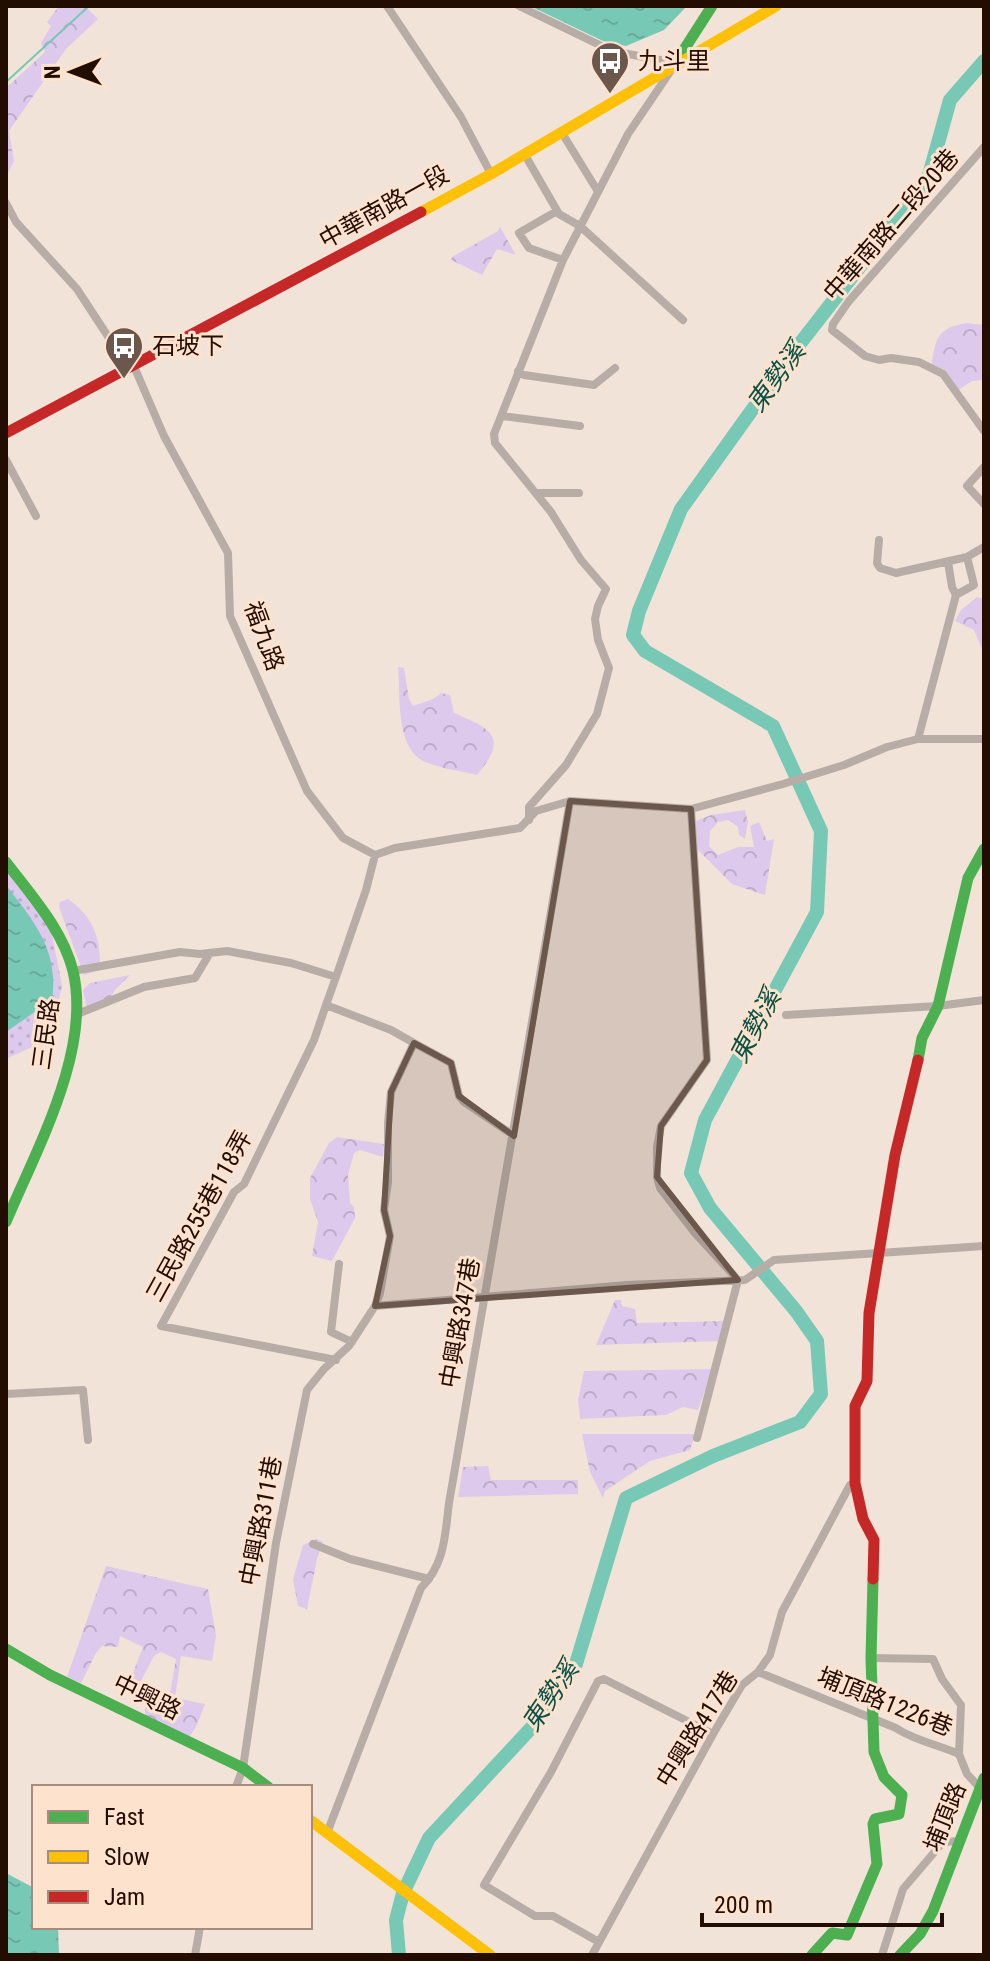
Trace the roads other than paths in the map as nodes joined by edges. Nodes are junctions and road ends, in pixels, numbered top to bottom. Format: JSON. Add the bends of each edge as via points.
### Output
{"nodes":[{"id":1,"x":387,"y":6,"type":"edge"},
{"id":2,"x":519,"y":6,"type":"edge"},
{"id":3,"x":712,"y":6,"type":"edge"},
{"id":4,"x":776,"y":6,"type":"edge"},
{"id":5,"x":676,"y":63,"type":"junction"},
{"id":6,"x":562,"y":133,"type":"junction"},
{"id":7,"x":984,"y":147,"type":"edge"},
{"id":8,"x":525,"y":155,"type":"junction"},
{"id":9,"x":491,"y":174,"type":"junction"},
{"id":10,"x":597,"y":190,"type":"junction"},
{"id":11,"x":6,"y":203,"type":"edge"},
{"id":12,"x":557,"y":211,"type":"junction"},
{"id":13,"x":580,"y":226,"type":"junction"},
{"id":14,"x":563,"y":260,"type":"junction"},
{"id":15,"x":683,"y":320,"type":"dead end"},
{"id":16,"x":131,"y":366,"type":"junction"},
{"id":17,"x":615,"y":368,"type":"dead end"},
{"id":18,"x":518,"y":371,"type":"junction"},
{"id":19,"x":502,"y":416,"type":"junction"},
{"id":20,"x":580,"y":426,"type":"dead end"},
{"id":21,"x":984,"y":431,"type":"edge"},
{"id":22,"x":6,"y":433,"type":"edge"},
{"id":23,"x":6,"y":460,"type":"edge"},
{"id":24,"x":984,"y":467,"type":"edge"},
{"id":25,"x":536,"y":493,"type":"junction"},
{"id":26,"x":579,"y":493,"type":"dead end"},
{"id":27,"x":984,"y":504,"type":"edge"},
{"id":28,"x":36,"y":516,"type":"dead end"},
{"id":29,"x":879,"y":540,"type":"dead end"},
{"id":30,"x":984,"y":547,"type":"edge"},
{"id":31,"x":967,"y":557,"type":"junction"},
{"id":32,"x":948,"y":562,"type":"junction"},
{"id":33,"x":956,"y":595,"type":"junction"},
{"id":34,"x":918,"y":739,"type":"junction"},
{"id":35,"x":984,"y":739,"type":"edge"},
{"id":36,"x":570,"y":801,"type":"junction"},
{"id":37,"x":691,"y":809,"type":"junction"},
{"id":38,"x":529,"y":820,"type":"junction"},
{"id":39,"x":984,"y":849,"type":"edge"},
{"id":40,"x":375,"y":855,"type":"junction"},
{"id":41,"x":6,"y":862,"type":"edge"},
{"id":42,"x":210,"y":953,"type":"junction"},
{"id":43,"x":73,"y":971,"type":"junction"},
{"id":44,"x":336,"y":977,"type":"junction"},
{"id":45,"x":984,"y":1000,"type":"edge"},
{"id":46,"x":326,"y":1005,"type":"junction"},
{"id":47,"x":938,"y":1006,"type":"junction"},
{"id":48,"x":75,"y":1015,"type":"junction"},
{"id":49,"x":786,"y":1015,"type":"dead end"},
{"id":50,"x":414,"y":1043,"type":"junction"},
{"id":51,"x":513,"y":1135,"type":"junction"},
{"id":52,"x":6,"y":1222,"type":"edge"},
{"id":53,"x":984,"y":1246,"type":"edge"},
{"id":54,"x":878,"y":1254,"type":"junction"},
{"id":55,"x":339,"y":1264,"type":"dead end"},
{"id":56,"x":741,"y":1280,"type":"junction"},
{"id":57,"x":486,"y":1296,"type":"junction"},
{"id":58,"x":375,"y":1306,"type":"junction"},
{"id":59,"x":352,"y":1342,"type":"junction"},
{"id":60,"x":336,"y":1360,"type":"junction"},
{"id":61,"x":6,"y":1394,"type":"edge"},
{"id":62,"x":697,"y":1438,"type":"dead end"},
{"id":63,"x":88,"y":1440,"type":"dead end"},
{"id":64,"x":855,"y":1483,"type":"junction"},
{"id":65,"x":313,"y":1544,"type":"dead end"},
{"id":66,"x":429,"y":1579,"type":"junction"},
{"id":67,"x":6,"y":1649,"type":"edge"},
{"id":68,"x":871,"y":1658,"type":"junction"},
{"id":69,"x":758,"y":1672,"type":"junction"},
{"id":70,"x":872,"y":1720,"type":"junction"},
{"id":71,"x":713,"y":1734,"type":"junction"},
{"id":72,"x":959,"y":1754,"type":"junction"},
{"id":73,"x":243,"y":1768,"type":"junction"},
{"id":74,"x":982,"y":1783,"type":"edge"},
{"id":75,"x":237,"y":1785,"type":"edge"},
{"id":76,"x":265,"y":1785,"type":"edge"},
{"id":77,"x":312,"y":1822,"type":"edge"},
{"id":78,"x":327,"y":1833,"type":"junction"},
{"id":79,"x":959,"y":1841,"type":"junction"},
{"id":80,"x":200,"y":1929,"type":"edge"},
{"id":81,"x":599,"y":1942,"type":"junction"},
{"id":82,"x":195,"y":1955,"type":"edge"},
{"id":83,"x":490,"y":1955,"type":"edge"},
{"id":84,"x":592,"y":1955,"type":"edge"},
{"id":85,"x":812,"y":1955,"type":"edge"},
{"id":86,"x":882,"y":1955,"type":"edge"},
{"id":87,"x":900,"y":1955,"type":"edge"}],
"edges":[{"from":1,"to":9,"type":"street","via":[[461,117]]},
{"from":2,"to":5,"type":"street","via":[[612,51]]},
{"from":3,"to":5,"type":"street"},
{"from":4,"to":5,"type":"street","name":"中華南路一段"},
{"from":5,"to":6,"type":"street","name":"中華南路一段"},
{"from":5,"to":10,"type":"street"},
{"from":6,"to":8,"type":"street","name":"中華南路一段"},
{"from":6,"to":10,"type":"street"},
{"from":7,"to":21,"type":"street","name":"中華南路二段20巷","via":[[849,301],[832,330],[865,356],[934,367]]},
{"from":8,"to":9,"type":"street","name":"中華南路一段"},
{"from":8,"to":12,"type":"street"},
{"from":9,"to":16,"type":"street","name":"中華南路一段"},
{"from":10,"to":13,"type":"street"},
{"from":11,"to":16,"type":"street","name":"福九路","via":[[16,222],[77,289]]},
{"from":12,"to":13,"type":"street"},
{"from":12,"to":14,"type":"street","via":[[519,233],[529,248]]},
{"from":13,"to":14,"type":"street"},
{"from":13,"to":15,"type":"street"},
{"from":14,"to":18,"type":"street"},
{"from":16,"to":22,"type":"street","name":"中華南路一段"},
{"from":16,"to":40,"type":"street","name":"福九路","via":[[228,553],[230,616],[307,791],[343,838]]},
{"from":17,"to":18,"type":"street","via":[[594,385]]},
{"from":18,"to":19,"type":"street"},
{"from":19,"to":20,"type":"street"},
{"from":19,"to":25,"type":"street","via":[[495,443]]},
{"from":23,"to":28,"type":"street"},
{"from":24,"to":27,"type":"street","via":[[967,486]]},
{"from":25,"to":26,"type":"street"},
{"from":25,"to":38,"type":"street","via":[[606,589],[595,619],[609,668],[597,714],[566,765],[529,807]]},
{"from":29,"to":32,"type":"street","via":[[877,563],[889,572]]},
{"from":30,"to":31,"type":"street"},
{"from":31,"to":32,"type":"street"},
{"from":31,"to":33,"type":"street","via":[[974,585]]},
{"from":32,"to":33,"type":"street"},
{"from":33,"to":34,"type":"street"},
{"from":34,"to":35,"type":"street"},
{"from":34,"to":37,"type":"street"},
{"from":36,"to":37,"type":"street"},
{"from":36,"to":38,"type":"street","via":[[536,811]]},
{"from":36,"to":51,"type":"street","name":"中興路347巷"},
{"from":37,"to":56,"type":"street","via":[[707,1060],[661,1126],[657,1177],[695,1233]]},
{"from":38,"to":40,"type":"street","via":[[520,828]]},
{"from":39,"to":47,"type":"street","via":[[968,878]]},
{"from":40,"to":44,"type":"street"},
{"from":41,"to":43,"type":"street","name":"三民路","via":[[44,912]]},
{"from":42,"to":43,"type":"street","via":[[180,952]]},
{"from":42,"to":44,"type":"street","via":[[227,951],[291,963]]},
{"from":42,"to":48,"type":"street","via":[[195,978],[144,987]]},
{"from":43,"to":48,"type":"street","name":"三民路"},
{"from":44,"to":46,"type":"street"},
{"from":45,"to":47,"type":"street"},
{"from":46,"to":50,"type":"street"},
{"from":46,"to":60,"type":"street","name":"三民路255巷118弄","via":[[244,1184],[234,1192],[161,1326]]},
{"from":47,"to":49,"type":"street"},
{"from":47,"to":54,"type":"street","via":[[922,1038]]},
{"from":48,"to":52,"type":"street","name":"三民路","via":[[55,1104]]},
{"from":50,"to":51,"type":"street","via":[[451,1063],[464,1102]]},
{"from":50,"to":58,"type":"street","via":[[391,1092],[384,1210],[390,1236]]},
{"from":51,"to":57,"type":"street","name":"中興路347巷"},
{"from":53,"to":54,"type":"street"},
{"from":54,"to":56,"type":"street","via":[[772,1261]]},
{"from":54,"to":64,"type":"street","via":[[868,1323],[867,1381],[855,1406]]},
{"from":55,"to":59,"type":"street","via":[[331,1332]]},
{"from":56,"to":57,"type":"street"},
{"from":56,"to":62,"type":"street"},
{"from":57,"to":58,"type":"street"},
{"from":57,"to":66,"type":"street","name":"中興路347巷","via":[[445,1541]]},
{"from":58,"to":59,"type":"street","name":"中興路311巷"},
{"from":59,"to":60,"type":"street","name":"中興路311巷"},
{"from":60,"to":73,"type":"street","name":"中興路311巷","via":[[307,1390],[276,1543]]},
{"from":61,"to":63,"type":"street","via":[[83,1390]]},
{"from":64,"to":68,"type":"street","via":[[874,1540]]},
{"from":64,"to":69,"type":"street","name":"中興路417巷","via":[[782,1612],[770,1655]]},
{"from":65,"to":66,"type":"street"},
{"from":66,"to":78,"type":"street","name":"中興路347巷","via":[[421,1588]]},
{"from":67,"to":73,"type":"street","name":"中興路"},
{"from":68,"to":70,"type":"street"},
{"from":68,"to":72,"type":"street","via":[[933,1659],[961,1705]]},
{"from":69,"to":70,"type":"street","name":"埔頂路1226巷"},
{"from":69,"to":71,"type":"street","name":"中興路417巷","via":[[742,1685]]},
{"from":70,"to":72,"type":"street","name":"埔頂路1226巷"},
{"from":70,"to":85,"type":"street","via":[[879,1765],[902,1795],[899,1814],[875,1819],[877,1864],[847,1935],[832,1933]]},
{"from":71,"to":81,"type":"street","name":"中興路417巷"},
{"from":71,"to":81,"type":"street","via":[[604,1679],[598,1681],[484,1885],[535,1916],[553,1916]]},
{"from":72,"to":74,"type":"street","name":"埔頂路1226巷","via":[[967,1774]]},
{"from":73,"to":75,"type":"street","name":"中興路311巷"},
{"from":73,"to":76,"type":"street","name":"中興路"},
{"from":74,"to":79,"type":"street","name":"埔頂路"},
{"from":77,"to":78,"type":"street"},
{"from":78,"to":83,"type":"street"},
{"from":79,"to":86,"type":"street","via":[[943,1842],[903,1889]]},
{"from":79,"to":87,"type":"street","name":"埔頂路","via":[[933,1911]]},
{"from":80,"to":82,"type":"street"},
{"from":81,"to":84,"type":"street","name":"中興路417巷"}]}
